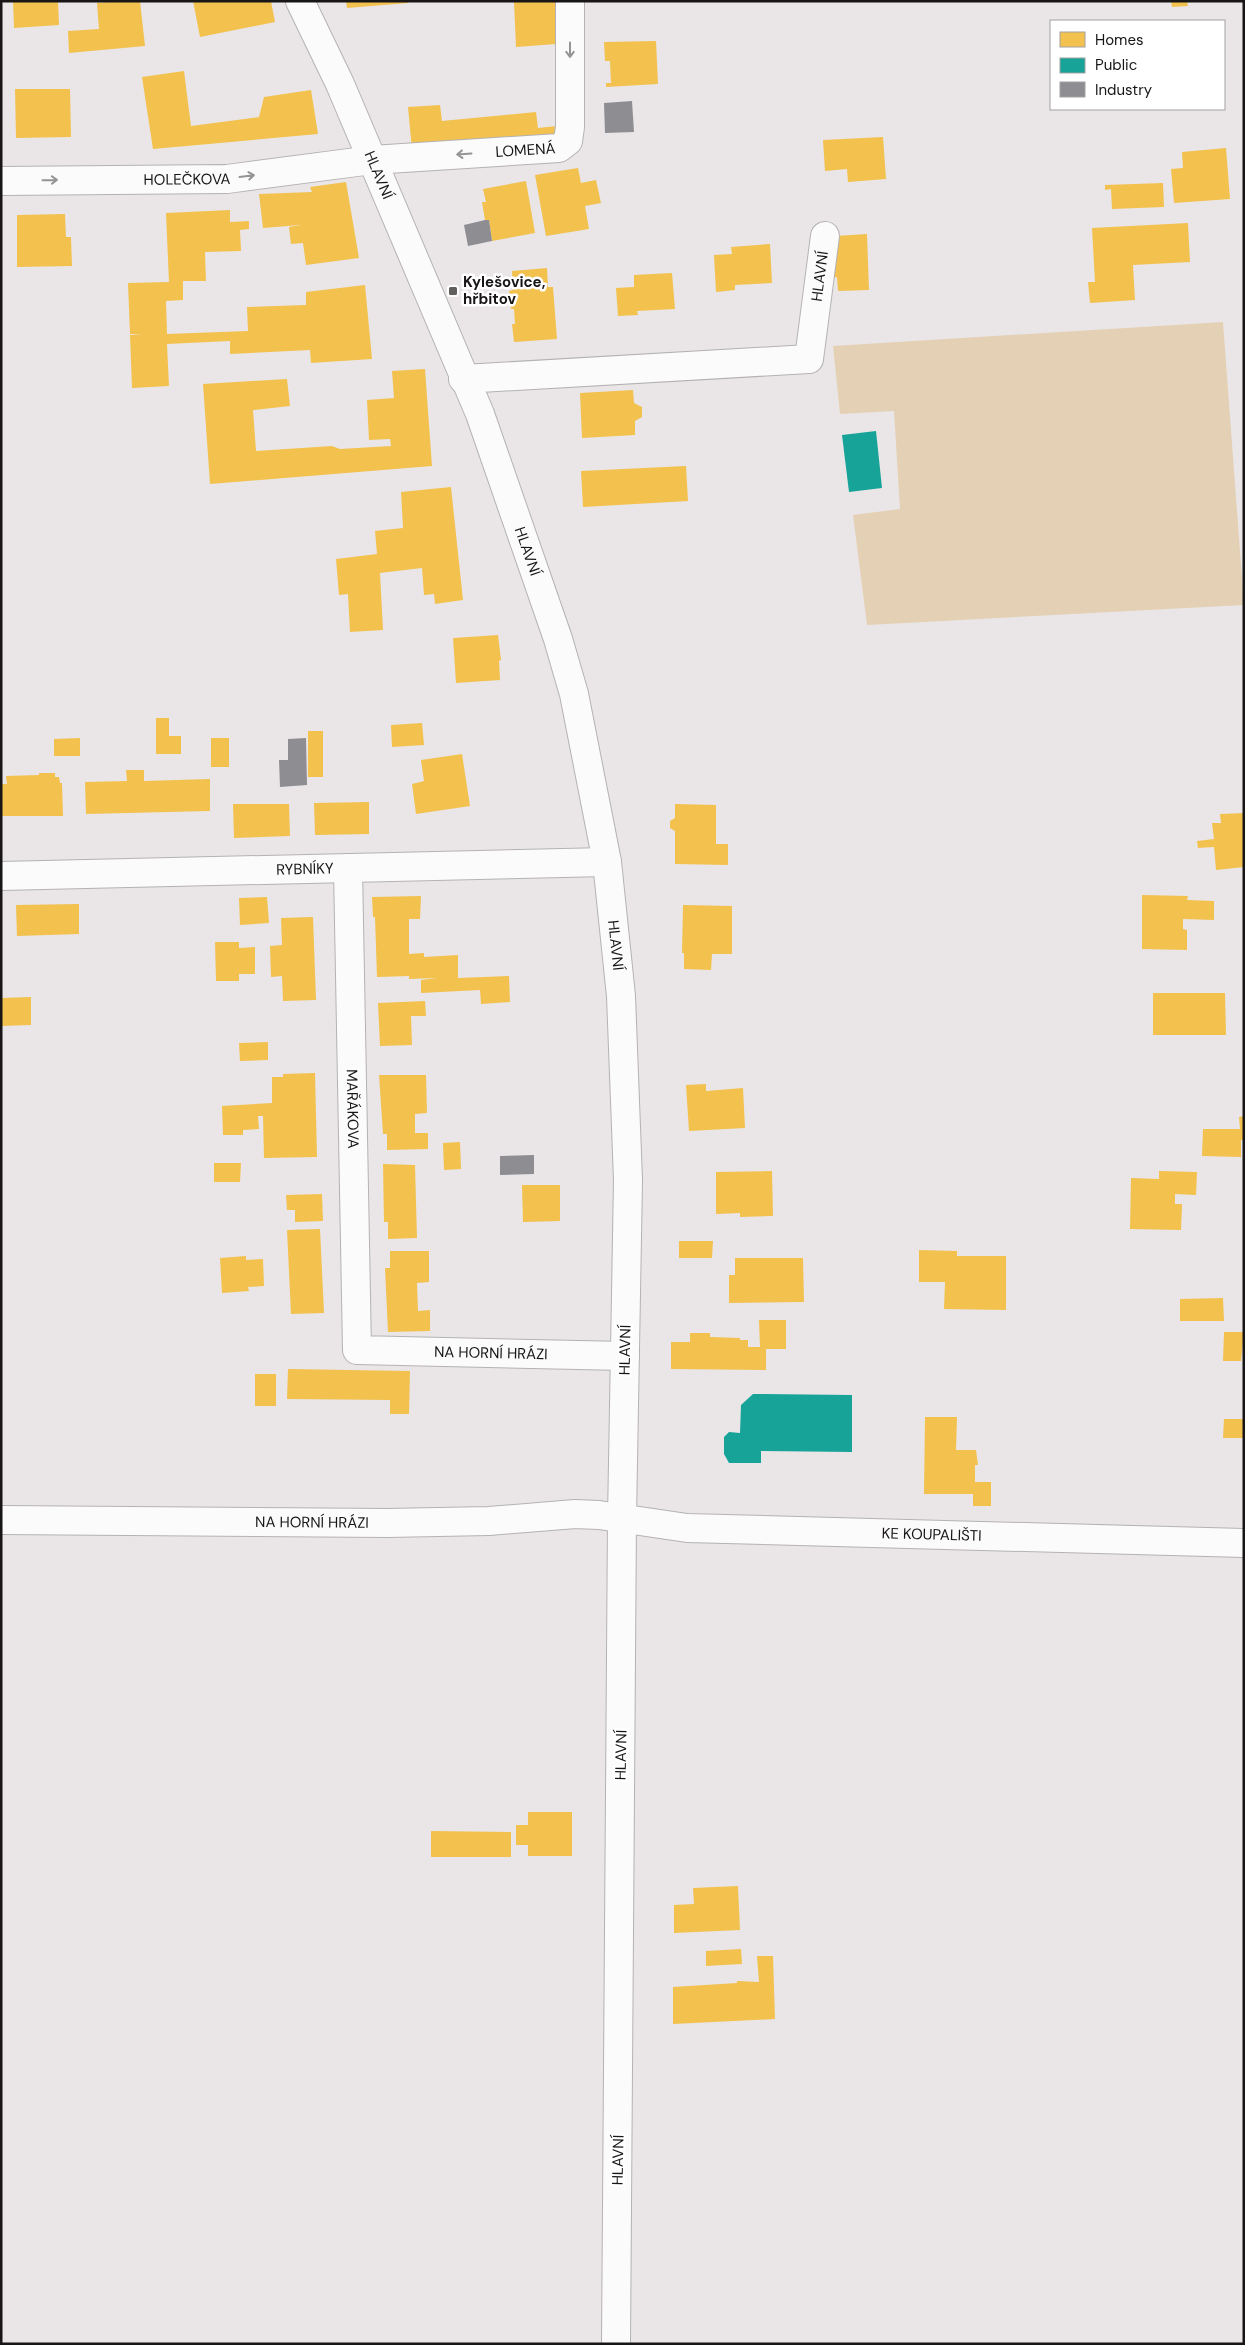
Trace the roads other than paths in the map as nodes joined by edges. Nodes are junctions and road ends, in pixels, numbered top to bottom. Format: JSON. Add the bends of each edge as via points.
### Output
{"nodes":[{"id":1,"x":300,"y":1,"type":"edge"},
{"id":2,"x":570,"y":1,"type":"edge"},
{"id":3,"x":372,"y":160,"type":"junction"},
{"id":4,"x":1,"y":181,"type":"edge"},
{"id":5,"x":825,"y":236,"type":"dead end"},
{"id":6,"x":463,"y":379,"type":"junction"},
{"id":7,"x":607,"y":862,"type":"junction"},
{"id":8,"x":348,"y":868,"type":"junction"},
{"id":9,"x":1,"y":876,"type":"edge"},
{"id":10,"x":358,"y":1350,"type":"joint"},
{"id":11,"x":625,"y":1356,"type":"junction"},
{"id":12,"x":622,"y":1519,"type":"junction"},
{"id":13,"x":1,"y":1520,"type":"edge"},
{"id":14,"x":1244,"y":1543,"type":"edge"},
{"id":15,"x":616,"y":2344,"type":"edge"}],
"edges":[{"from":1,"to":3,"type":"street","name":"HLAVNÍ"},
{"from":2,"to":3,"type":"street","name":"LOMENÁ","one_way":true,"via":[[568,141],[559,148]]},
{"from":4,"to":3,"type":"street","name":"HOLEČKOVA","one_way":true,"via":[[227,179]]},
{"from":3,"to":6,"type":"street","name":"HLAVNÍ"},
{"from":5,"to":6,"type":"street","name":"HLAVNÍ","via":[[809,359]]},
{"from":6,"to":7,"type":"street","name":"HLAVNÍ","via":[[480,414],[561,648],[574,694]]},
{"from":7,"to":8,"type":"street","name":"RYBNÍKY"},
{"from":7,"to":11,"type":"street","name":"HLAVNÍ","via":[[621,996],[626,1126]]},
{"from":8,"to":9,"type":"street","name":"RYBNÍKY"},
{"from":8,"to":10,"type":"street","name":"MAŘÁKOVA"},
{"from":10,"to":11,"type":"street","name":"NA HORNÍ HRÁZI"},
{"from":11,"to":12,"type":"street","name":"HLAVNÍ"},
{"from":12,"to":13,"type":"street","name":"NA HORNÍ HRÁZI","via":[[575,1514],[489,1521],[387,1523]]},
{"from":12,"to":14,"type":"street","name":"KE KOUPALIŠTI","via":[[687,1528]]},
{"from":12,"to":15,"type":"street","name":"HLAVNÍ"}]}
